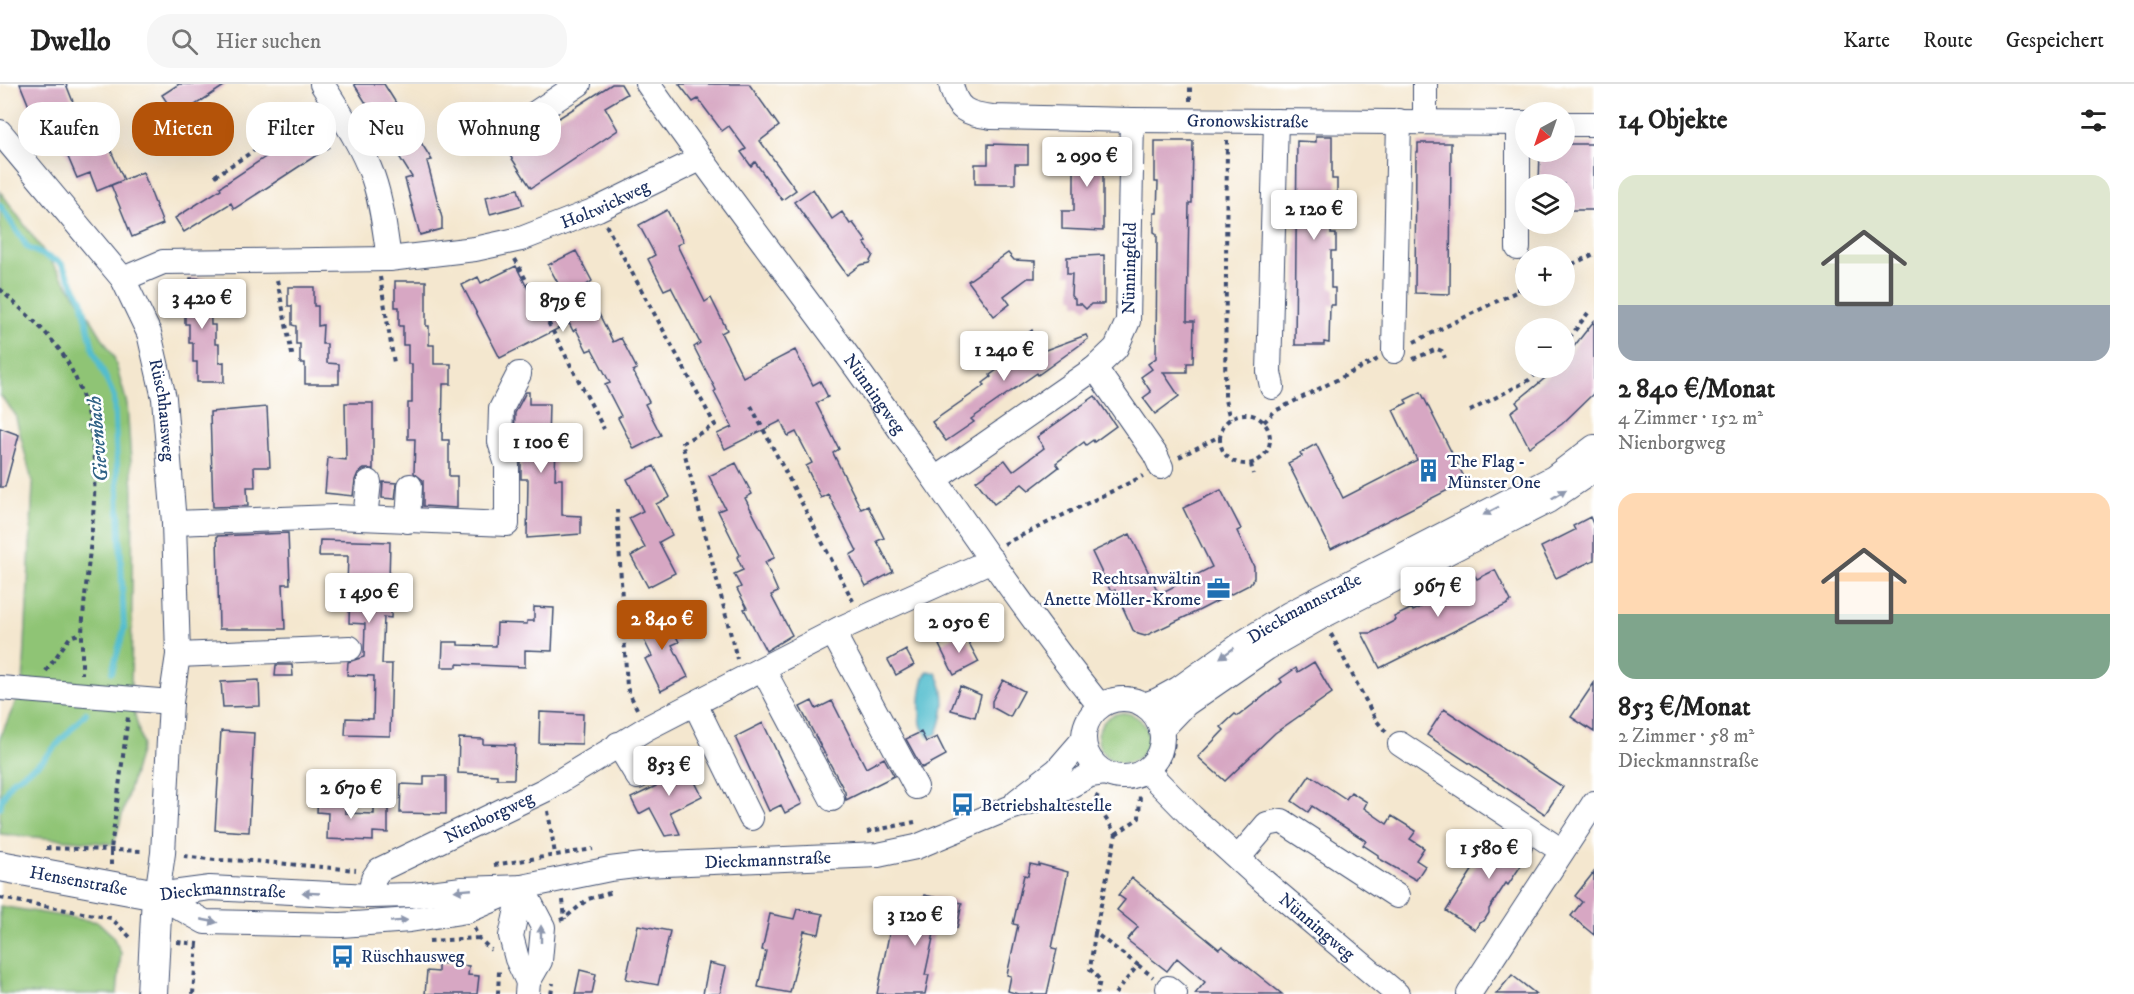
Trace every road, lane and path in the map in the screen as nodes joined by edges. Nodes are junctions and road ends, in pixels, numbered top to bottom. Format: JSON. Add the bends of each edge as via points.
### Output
{"nodes":[{"id":1,"x":579,"y":84,"type":"edge"},
{"id":2,"x":648,"y":84,"type":"edge"},
{"id":3,"x":951,"y":84,"type":"edge"},
{"id":4,"x":1425,"y":84,"type":"edge"},
{"id":5,"x":327,"y":92,"type":"edge"},
{"id":6,"x":552,"y":102,"type":"edge"},
{"id":7,"x":1132,"y":120,"type":"junction"},
{"id":8,"x":1227,"y":121,"type":"junction"},
{"id":9,"x":1276,"y":121,"type":"junction"},
{"id":10,"x":1399,"y":121,"type":"junction"},
{"id":11,"x":1425,"y":121,"type":"junction"},
{"id":12,"x":1515,"y":123,"type":"edge"},
{"id":13,"x":1575,"y":124,"type":"edge"},
{"id":14,"x":1594,"y":124,"type":"edge"},
{"id":15,"x":0,"y":132,"type":"edge"},
{"id":16,"x":700,"y":159,"type":"junction"},
{"id":17,"x":1521,"y":162,"type":"edge"},
{"id":18,"x":215,"y":176,"type":"dead end"},
{"id":19,"x":597,"y":209,"type":"junction"},
{"id":20,"x":507,"y":243,"type":"junction"},
{"id":21,"x":1518,"y":246,"type":"edge"},
{"id":22,"x":1594,"y":254,"type":"edge"},
{"id":23,"x":273,"y":259,"type":"junction"},
{"id":24,"x":383,"y":259,"type":"junction"},
{"id":25,"x":1575,"y":263,"type":"edge"},
{"id":26,"x":123,"y":279,"type":"junction"},
{"id":27,"x":0,"y":289,"type":"edge"},
{"id":28,"x":1588,"y":313,"type":"dead end"},
{"id":29,"x":1575,"y":330,"type":"edge"},
{"id":30,"x":1395,"y":351,"type":"joint"},
{"id":31,"x":1445,"y":358,"type":"dead end"},
{"id":32,"x":293,"y":359,"type":"dead end"},
{"id":33,"x":394,"y":363,"type":"dead end"},
{"id":34,"x":1095,"y":368,"type":"junction"},
{"id":35,"x":519,"y":374,"type":"dead end"},
{"id":36,"x":1531,"y":378,"type":"edge"},
{"id":37,"x":1272,"y":387,"type":"dead end"},
{"id":38,"x":751,"y":406,"type":"dead end"},
{"id":39,"x":1470,"y":411,"type":"dead end"},
{"id":40,"x":1230,"y":419,"type":"junction"},
{"id":41,"x":604,"y":429,"type":"dead end"},
{"id":42,"x":1220,"y":436,"type":"junction"},
{"id":43,"x":1594,"y":447,"type":"edge"},
{"id":44,"x":1251,"y":464,"type":"junction"},
{"id":45,"x":1161,"y":467,"type":"junction"},
{"id":46,"x":1594,"y":470,"type":"edge"},
{"id":47,"x":1253,"y":474,"type":"dead end"},
{"id":48,"x":935,"y":478,"type":"junction"},
{"id":49,"x":369,"y":482,"type":"dead end"},
{"id":50,"x":411,"y":486,"type":"dead end"},
{"id":51,"x":617,"y":509,"type":"dead end"},
{"id":52,"x":365,"y":518,"type":"junction"},
{"id":53,"x":408,"y":521,"type":"junction"},
{"id":54,"x":174,"y":523,"type":"junction"},
{"id":55,"x":990,"y":556,"type":"junction"},
{"id":56,"x":862,"y":618,"type":"junction"},
{"id":57,"x":839,"y":629,"type":"junction"},
{"id":58,"x":1329,"y":631,"type":"dead end"},
{"id":59,"x":82,"y":633,"type":"junction"},
{"id":60,"x":350,"y":648,"type":"dead end"},
{"id":61,"x":178,"y":655,"type":"junction"},
{"id":62,"x":752,"y":674,"type":"junction"},
{"id":63,"x":0,"y":688,"type":"edge"},
{"id":64,"x":37,"y":691,"type":"junction"},
{"id":65,"x":81,"y":694,"type":"junction"},
{"id":66,"x":131,"y":699,"type":"junction"},
{"id":67,"x":171,"y":702,"type":"junction"},
{"id":68,"x":1096,"y":702,"type":"junction"},
{"id":69,"x":695,"y":704,"type":"junction"},
{"id":70,"x":1159,"y":714,"type":"junction"},
{"id":71,"x":647,"y":728,"type":"junction"},
{"id":72,"x":618,"y":744,"type":"junction"},
{"id":73,"x":1074,"y":744,"type":"junction"},
{"id":74,"x":1400,"y":744,"type":"joint"},
{"id":75,"x":638,"y":777,"type":"dead end"},
{"id":76,"x":1100,"y":777,"type":"junction"},
{"id":77,"x":1147,"y":778,"type":"junction"},
{"id":78,"x":916,"y":787,"type":"dead end"},
{"id":79,"x":545,"y":790,"type":"junction"},
{"id":80,"x":832,"y":799,"type":"dead end"},
{"id":81,"x":1594,"y":803,"type":"edge"},
{"id":82,"x":1007,"y":809,"type":"junction"},
{"id":83,"x":751,"y":818,"type":"dead end"},
{"id":84,"x":917,"y":822,"type":"dead end"},
{"id":85,"x":860,"y":834,"type":"dead end"},
{"id":86,"x":1116,"y":834,"type":"junction"},
{"id":87,"x":36,"y":847,"type":"dead end"},
{"id":88,"x":602,"y":848,"type":"dead end"},
{"id":89,"x":111,"y":849,"type":"junction"},
{"id":90,"x":1562,"y":851,"type":"junction"},
{"id":91,"x":163,"y":853,"type":"junction"},
{"id":92,"x":555,"y":854,"type":"junction"},
{"id":93,"x":202,"y":858,"type":"dead end"},
{"id":94,"x":1238,"y":858,"type":"junction"},
{"id":95,"x":215,"y":860,"type":"dead end"},
{"id":96,"x":511,"y":861,"type":"dead end"},
{"id":97,"x":0,"y":866,"type":"edge"},
{"id":98,"x":560,"y":880,"type":"junction"},
{"id":99,"x":522,"y":887,"type":"junction"},
{"id":100,"x":157,"y":895,"type":"junction"},
{"id":101,"x":370,"y":896,"type":"junction"},
{"id":102,"x":1397,"y":896,"type":"dead end"},
{"id":103,"x":0,"y":898,"type":"edge"},
{"id":104,"x":467,"y":911,"type":"junction"},
{"id":105,"x":565,"y":918,"type":"dead end"},
{"id":106,"x":1095,"y":933,"type":"junction"},
{"id":107,"x":129,"y":937,"type":"dead end"},
{"id":108,"x":494,"y":956,"type":"dead end"},
{"id":109,"x":496,"y":964,"type":"dead end"},
{"id":110,"x":527,"y":988,"type":"edge"},
{"id":111,"x":152,"y":994,"type":"edge"},
{"id":112,"x":498,"y":994,"type":"edge"},
{"id":113,"x":1097,"y":994,"type":"edge"},
{"id":114,"x":1115,"y":994,"type":"edge"},
{"id":115,"x":1398,"y":994,"type":"edge"},
{"id":116,"x":1469,"y":994,"type":"edge"}],
"edges":[{"from":1,"to":6,"type":"street"},
{"from":2,"to":16,"type":"street","name":"Nünningweg"},
{"from":3,"to":7,"type":"street","name":"Gronowskistraße","via":[[954,98],[975,115]]},
{"from":4,"to":11,"type":"street"},
{"from":5,"to":18,"type":"path"},
{"from":5,"to":24,"type":"street","via":[[373,177],[383,217]]},
{"from":7,"to":8,"type":"street","name":"Gronowskistraße"},
{"from":7,"to":34,"type":"street","name":"Nünningfeld","via":[[1128,321],[1116,348]]},
{"from":8,"to":9,"type":"street","name":"Gronowskistraße"},
{"from":8,"to":40,"type":"path","via":[[1226,400]]},
{"from":9,"to":10,"type":"street","name":"Gronowskistraße"},
{"from":9,"to":37,"type":"street","via":[[1269,372]]},
{"from":10,"to":11,"type":"street","name":"Gronowskistraße"},
{"from":10,"to":30,"type":"street"},
{"from":11,"to":12,"type":"street","name":"Gronowskistraße"},
{"from":13,"to":14,"type":"street"},
{"from":15,"to":26,"type":"street","name":"Rüschhausweg"},
{"from":16,"to":19,"type":"street","name":"Holtwickweg"},
{"from":16,"to":48,"type":"street","name":"Nünningweg"},
{"from":17,"to":21,"type":"street"},
{"from":19,"to":20,"type":"street","name":"Holtwickweg"},
{"from":19,"to":62,"type":"path","via":[[715,425],[682,442]]},
{"from":20,"to":24,"type":"street","name":"Holtwickweg"},
{"from":20,"to":41,"type":"path"},
{"from":22,"to":25,"type":"path"},
{"from":23,"to":24,"type":"street","name":"Holtwickweg"},
{"from":23,"to":26,"type":"street","name":"Holtwickweg","via":[[163,262]]},
{"from":23,"to":32,"type":"path"},
{"from":24,"to":33,"type":"path"},
{"from":26,"to":54,"type":"street","name":"Rüschhausweg","via":[[149,333],[164,398]]},
{"from":27,"to":59,"type":"path","via":[[45,333],[67,362],[89,418],[95,496]]},
{"from":28,"to":29,"type":"path"},
{"from":30,"to":31,"type":"path","via":[[1399,360],[1405,362],[1437,349]]},
{"from":34,"to":45,"type":"street"},
{"from":34,"to":48,"type":"street","name":"Nünningfeld"},
{"from":35,"to":53,"type":"street","via":[[501,410],[500,442],[507,465],[507,524]]},
{"from":36,"to":39,"type":"path"},
{"from":38,"to":56,"type":"path"},
{"from":40,"to":42,"type":"path"},
{"from":40,"to":44,"type":"path","via":[[1251,415],[1268,429],[1266,454]]},
{"from":42,"to":44,"type":"path","via":[[1228,458],[1235,463]]},
{"from":42,"to":45,"type":"path"},
{"from":43,"to":70,"type":"street","name":"Dieckmannstraße","one_way":true,"via":[[1525,494],[1352,581],[1244,642],[1178,689]]},
{"from":44,"to":47,"type":"path"},
{"from":45,"to":55,"type":"path"},
{"from":70,"to":46,"type":"street","name":"Dieckmannstraße","one_way":true,"via":[[1317,619],[1548,501]]},
{"from":48,"to":55,"type":"street","name":"Nünningweg"},
{"from":49,"to":52,"type":"street"},
{"from":50,"to":53,"type":"street"},
{"from":51,"to":71,"type":"path","via":[[627,688]]},
{"from":52,"to":53,"type":"street"},
{"from":52,"to":54,"type":"street"},
{"from":54,"to":61,"type":"street","name":"Rüschhausweg"},
{"from":55,"to":56,"type":"street","name":"Nienborgweg"},
{"from":55,"to":68,"type":"street","name":"Nünningweg"},
{"from":56,"to":57,"type":"street","name":"Nienborgweg"},
{"from":57,"to":62,"type":"street","name":"Nienborgweg"},
{"from":57,"to":78,"type":"street","via":[[837,642]]},
{"from":58,"to":74,"type":"path","via":[[1376,720]]},
{"from":59,"to":64,"type":"path","via":[[70,637],[40,680]]},
{"from":59,"to":65,"type":"path"},
{"from":60,"to":61,"type":"street"},
{"from":61,"to":67,"type":"street","name":"Rüschhausweg"},
{"from":62,"to":69,"type":"street","name":"Nienborgweg"},
{"from":62,"to":80,"type":"street"},
{"from":63,"to":64,"type":"street"},
{"from":64,"to":65,"type":"street"},
{"from":65,"to":66,"type":"street"},
{"from":66,"to":67,"type":"street"},
{"from":66,"to":89,"type":"path"},
{"from":67,"to":91,"type":"street","name":"Rüschhausweg"},
{"from":68,"to":70,"type":"street","via":[[1133,701]]},
{"from":68,"to":70,"type":"path","via":[[1105,691],[1117,687],[1138,689]]},
{"from":68,"to":73,"type":"street","name":"Dieckmannstraße"},
{"from":68,"to":73,"type":"path","via":[[1079,714]]},
{"from":69,"to":71,"type":"street","name":"Nienborgweg"},
{"from":69,"to":83,"type":"street"},
{"from":70,"to":77,"type":"street","via":[[1162,741]]},
{"from":70,"to":77,"type":"path","via":[[1175,736],[1173,751],[1166,766]]},
{"from":71,"to":72,"type":"street","name":"Nienborgweg"},
{"from":72,"to":75,"type":"street"},
{"from":72,"to":79,"type":"street","name":"Nienborgweg"},
{"from":73,"to":76,"type":"street"},
{"from":73,"to":76,"type":"path","via":[[1081,764]]},
{"from":73,"to":82,"type":"street","name":"Dieckmannstraße","via":[[1057,770]]},
{"from":74,"to":90,"type":"street"},
{"from":76,"to":77,"type":"street"},
{"from":76,"to":77,"type":"path","via":[[1122,788]]},
{"from":76,"to":82,"type":"street","name":"Dieckmannstraße"},
{"from":76,"to":86,"type":"path","via":[[1094,801]]},
{"from":77,"to":86,"type":"path","via":[[1139,818]]},
{"from":77,"to":94,"type":"street","name":"Nünningweg"},
{"from":79,"to":92,"type":"path"},
{"from":79,"to":101,"type":"street","name":"Nienborgweg","via":[[379,870]]},
{"from":81,"to":90,"type":"street"},
{"from":82,"to":98,"type":"street","name":"Dieckmannstraße","via":[[916,847],[878,855],[643,865]]},
{"from":84,"to":85,"type":"path"},
{"from":86,"to":106,"type":"path"},
{"from":87,"to":89,"type":"path"},
{"from":88,"to":92,"type":"path"},
{"from":89,"to":91,"type":"path"},
{"from":90,"to":116,"type":"street"},
{"from":91,"to":100,"type":"street","name":"Rüschhausweg"},
{"from":92,"to":96,"type":"path"},
{"from":92,"to":98,"type":"path"},
{"from":93,"to":95,"type":"path"},
{"from":94,"to":102,"type":"street","via":[[1267,824],[1282,821]]},
{"from":94,"to":115,"type":"street","name":"Nünningweg"},
{"from":97,"to":100,"type":"main road","name":"Hensenstraße"},
{"from":98,"to":99,"type":"street","name":"Dieckmannstraße"},
{"from":98,"to":105,"type":"path"},
{"from":99,"to":101,"type":"street","name":"Dieckmannstraße","one_way":true},
{"from":99,"to":104,"type":"street","name":"Dieckmannstraße"},
{"from":99,"to":110,"type":"street","via":[[543,927],[540,961]]},
{"from":101,"to":100,"type":"street","name":"Dieckmannstraße","one_way":true,"via":[[210,888]]},
{"from":100,"to":104,"type":"street","name":"Dieckmannstraße","one_way":true,"via":[[205,922],[340,925],[410,921]]},
{"from":100,"to":111,"type":"main road","name":"Rüschhausweg"},
{"from":103,"to":107,"type":"path","via":[[111,918]]},
{"from":104,"to":108,"type":"path","via":[[479,938]]},
{"from":106,"to":113,"type":"path","via":[[1090,969],[1100,980]]},
{"from":106,"to":114,"type":"path","via":[[1138,965]]},
{"from":109,"to":112,"type":"path"}]}
